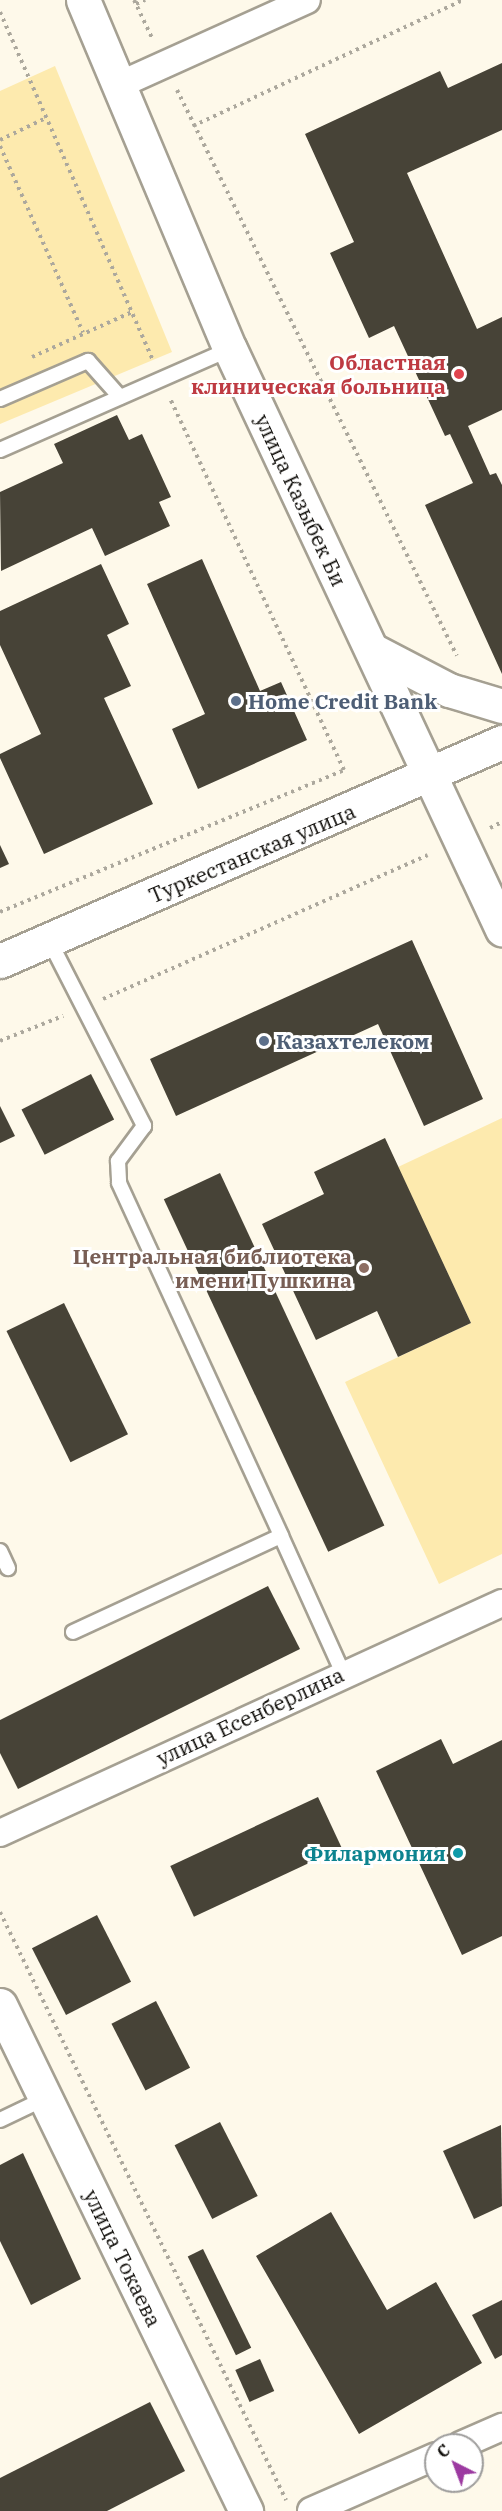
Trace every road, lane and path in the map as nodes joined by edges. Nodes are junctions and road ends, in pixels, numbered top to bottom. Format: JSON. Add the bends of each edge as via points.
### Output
{"nodes":[{"id":1,"x":83,"y":0,"type":"edge"},
{"id":2,"x":145,"y":0,"type":"edge"},
{"id":3,"x":307,"y":0,"type":"edge"},
{"id":4,"x":463,"y":0,"type":"edge"},
{"id":5,"x":135,"y":2,"type":"edge"},
{"id":6,"x":165,"y":64,"type":"junction"},
{"id":7,"x":120,"y":85,"type":"junction"},
{"id":8,"x":46,"y":118,"type":"dead end"},
{"id":9,"x":194,"y":126,"type":"junction"},
{"id":10,"x":0,"y":140,"type":"edge"},
{"id":11,"x":0,"y":146,"type":"edge"},
{"id":12,"x":132,"y":312,"type":"dead end"},
{"id":13,"x":83,"y":332,"type":"junction"},
{"id":14,"x":230,"y":349,"type":"junction"},
{"id":15,"x":21,"y":362,"type":"dead end"},
{"id":16,"x":120,"y":397,"type":"junction"},
{"id":17,"x":0,"y":399,"type":"edge"},
{"id":18,"x":0,"y":450,"type":"edge"},
{"id":19,"x":372,"y":650,"type":"junction"},
{"id":20,"x":455,"y":669,"type":"dead end"},
{"id":21,"x":502,"y":706,"type":"edge"},
{"id":22,"x":502,"y":742,"type":"edge"},
{"id":23,"x":344,"y":770,"type":"dead end"},
{"id":24,"x":432,"y":775,"type":"junction"},
{"id":25,"x":502,"y":822,"type":"edge"},
{"id":26,"x":485,"y":831,"type":"dead end"},
{"id":27,"x":428,"y":855,"type":"dead end"},
{"id":28,"x":0,"y":912,"type":"edge"},
{"id":29,"x":502,"y":928,"type":"edge"},
{"id":30,"x":49,"y":940,"type":"junction"},
{"id":31,"x":0,"y":961,"type":"edge"},
{"id":32,"x":83,"y":1008,"type":"junction"},
{"id":33,"x":0,"y":1041,"type":"edge"},
{"id":34,"x":281,"y":1536,"type":"junction"},
{"id":35,"x":0,"y":1551,"type":"edge"},
{"id":36,"x":8,"y":1568,"type":"dead end"},
{"id":37,"x":502,"y":1603,"type":"edge"},
{"id":38,"x":73,"y":1632,"type":"dead end"},
{"id":39,"x":343,"y":1673,"type":"junction"},
{"id":40,"x":0,"y":1833,"type":"edge"},
{"id":41,"x":0,"y":1912,"type":"edge"},
{"id":42,"x":0,"y":2005,"type":"edge"},
{"id":43,"x":46,"y":2098,"type":"junction"},
{"id":44,"x":0,"y":2120,"type":"edge"},
{"id":45,"x":502,"y":2427,"type":"edge"},
{"id":46,"x":484,"y":2435,"type":"edge"},
{"id":47,"x":424,"y":2461,"type":"edge"},
{"id":48,"x":246,"y":2511,"type":"edge"},
{"id":49,"x":291,"y":2511,"type":"edge"},
{"id":50,"x":311,"y":2511,"type":"edge"}],
"edges":[{"from":1,"to":7,"type":"main road","name":"улица Казыбек Би"},
{"from":2,"to":5,"type":"path"},
{"from":3,"to":6,"type":"street"},
{"from":4,"to":9,"type":"path"},
{"from":5,"to":6,"type":"path"},
{"from":6,"to":7,"type":"street"},
{"from":6,"to":9,"type":"path"},
{"from":7,"to":14,"type":"main road","name":"улица Казыбек Би"},
{"from":8,"to":10,"type":"path"},
{"from":9,"to":20,"type":"path","via":[[458,657]]},
{"from":11,"to":13,"type":"path"},
{"from":12,"to":13,"type":"path"},
{"from":13,"to":15,"type":"path"},
{"from":14,"to":16,"type":"lane"},
{"from":14,"to":19,"type":"main road","name":"улица Казыбек Би"},
{"from":16,"to":17,"type":"lane","via":[[88,361]]},
{"from":16,"to":18,"type":"lane"},
{"from":19,"to":21,"type":"main road","via":[[449,690]]},
{"from":19,"to":24,"type":"main road","name":"улица Казыбек Би"},
{"from":22,"to":24,"type":"main road","name":"Туркестанская улица"},
{"from":23,"to":28,"type":"path"},
{"from":24,"to":29,"type":"main road","name":"улица Казыбек Би"},
{"from":24,"to":30,"type":"main road","name":"Туркестанская улица"},
{"from":25,"to":26,"type":"path"},
{"from":27,"to":32,"type":"path"},
{"from":30,"to":31,"type":"main road","name":"Туркестанская улица"},
{"from":30,"to":32,"type":"lane"},
{"from":32,"to":33,"type":"path"},
{"from":32,"to":34,"type":"lane","via":[[144,1126],[118,1161],[119,1183]]},
{"from":34,"to":38,"type":"lane"},
{"from":34,"to":39,"type":"lane"},
{"from":35,"to":36,"type":"lane"},
{"from":37,"to":39,"type":"street","name":"улица Есенберлина"},
{"from":39,"to":40,"type":"street","name":"улица Есенберлина"},
{"from":41,"to":49,"type":"path"},
{"from":42,"to":43,"type":"main road","name":"улица Токаева"},
{"from":43,"to":44,"type":"lane"},
{"from":43,"to":48,"type":"main road","name":"улица Токаева"},
{"from":45,"to":46,"type":"street"},
{"from":47,"to":50,"type":"street"}]}
